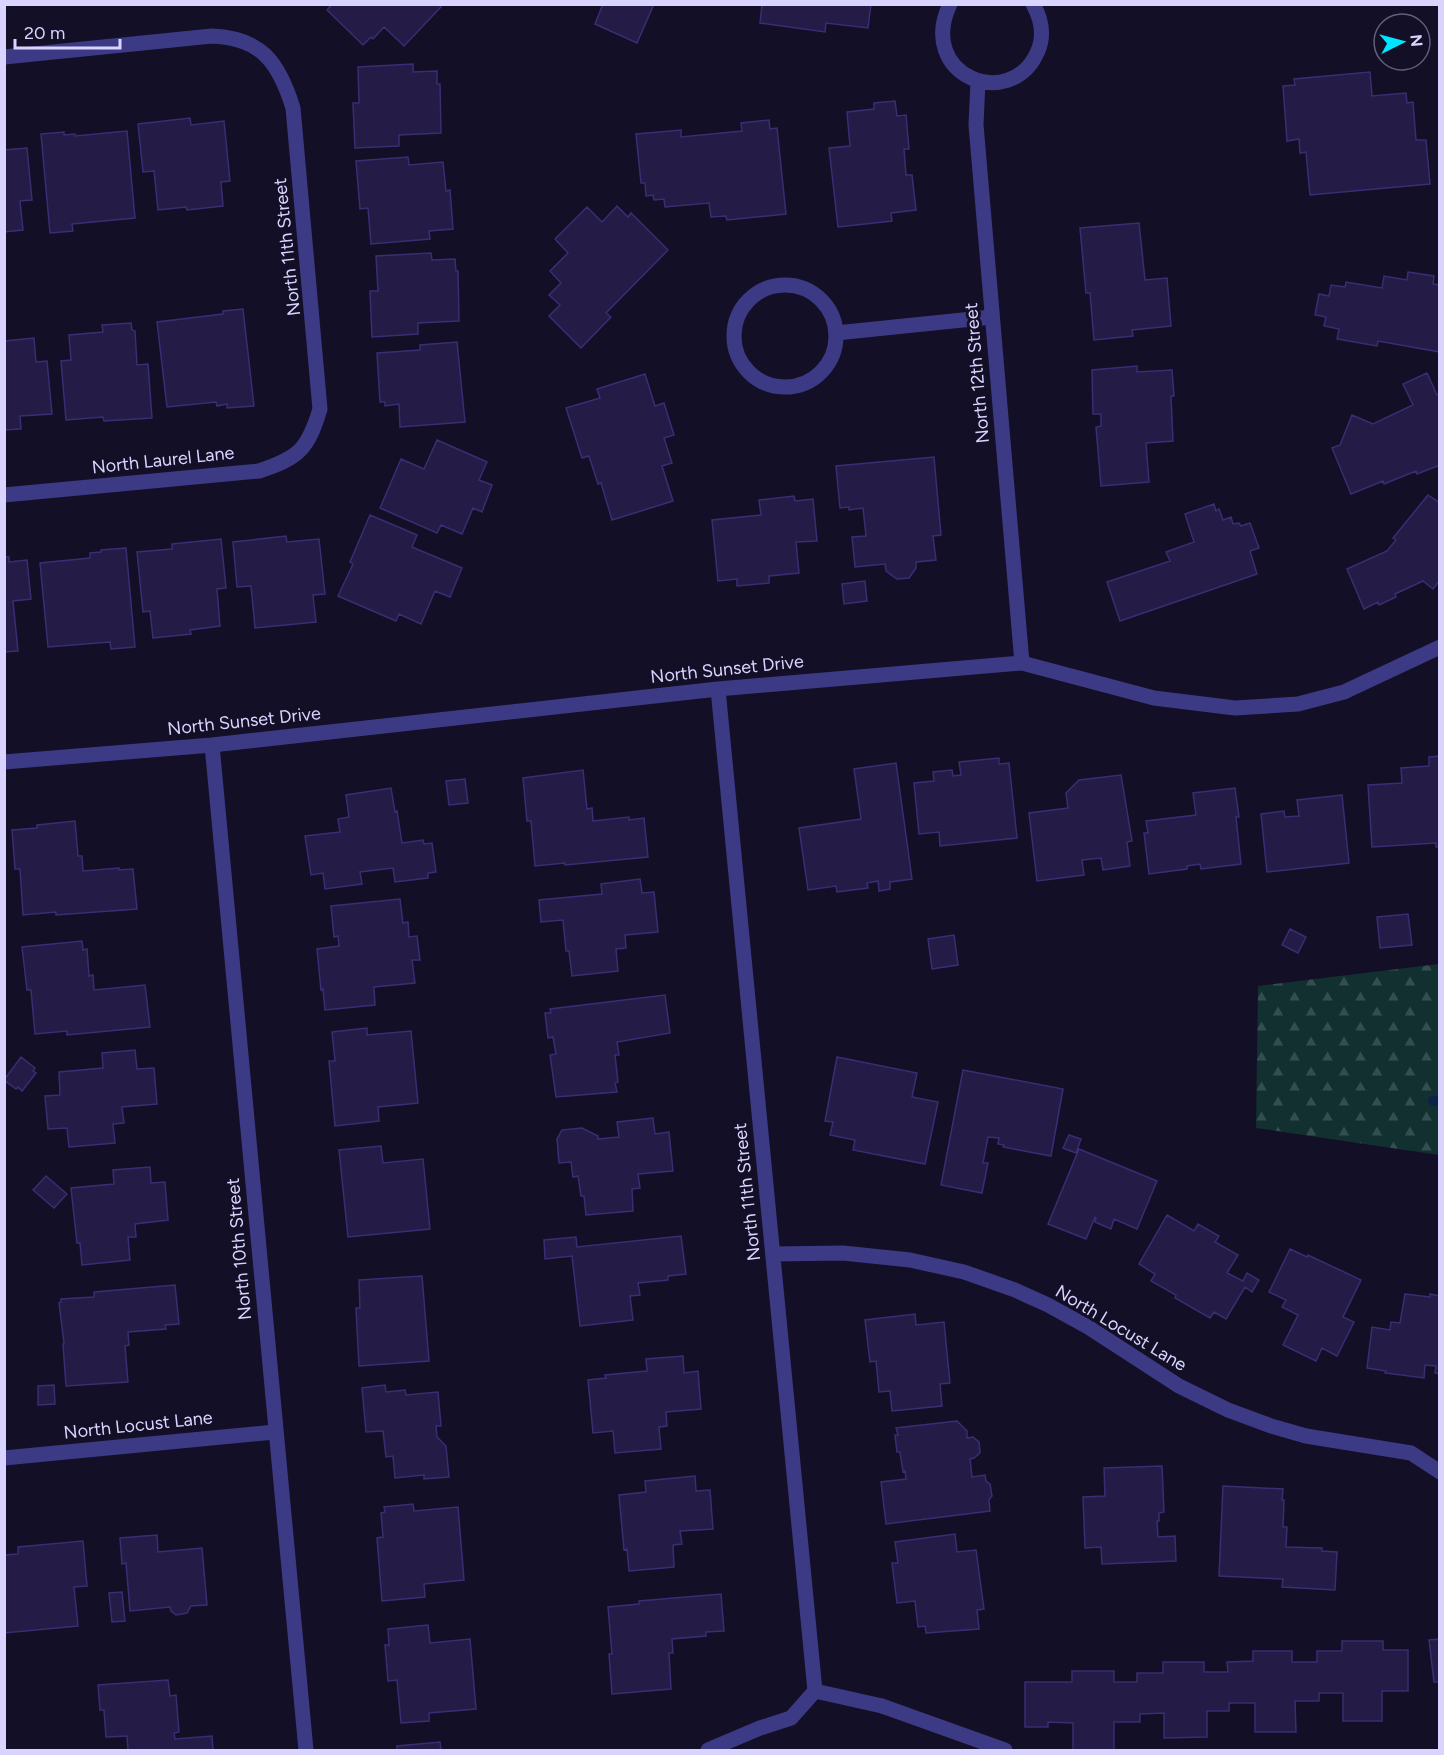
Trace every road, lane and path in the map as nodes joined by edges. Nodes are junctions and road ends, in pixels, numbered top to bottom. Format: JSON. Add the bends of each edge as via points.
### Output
{"nodes":[{"id":1,"x":950,"y":4,"type":"edge"},
{"id":2,"x":1033,"y":4,"type":"edge"},
{"id":3,"x":4,"y":57,"type":"edge"},
{"id":4,"x":978,"y":81,"type":"junction"},
{"id":5,"x":992,"y":316,"type":"junction"},
{"id":6,"x":836,"y":333,"type":"junction"},
{"id":7,"x":313,"y":435,"type":"joint"},
{"id":8,"x":4,"y":495,"type":"edge"},
{"id":9,"x":1440,"y":647,"type":"edge"},
{"id":10,"x":1022,"y":663,"type":"junction"},
{"id":11,"x":718,"y":688,"type":"junction"},
{"id":12,"x":212,"y":745,"type":"junction"},
{"id":13,"x":4,"y":762,"type":"edge"},
{"id":14,"x":773,"y":1254,"type":"junction"},
{"id":15,"x":275,"y":1432,"type":"junction"},
{"id":16,"x":4,"y":1458,"type":"edge"},
{"id":17,"x":1440,"y":1472,"type":"edge"},
{"id":18,"x":815,"y":1691,"type":"junction"},
{"id":19,"x":306,"y":1750,"type":"edge"},
{"id":20,"x":708,"y":1750,"type":"edge"},
{"id":21,"x":1005,"y":1750,"type":"edge"}],
"edges":[{"from":1,"to":4,"type":"street","via":[[943,18],[944,50],[963,74]]},
{"from":2,"to":4,"type":"street","via":[[1042,31],[1034,61],[1009,80]]},
{"from":3,"to":7,"type":"street","name":"North 11th Street","via":[[212,36],[231,37],[253,45],[271,59],[293,108],[320,384],[320,409]]},
{"from":4,"to":5,"type":"street","name":"North 12th Street","via":[[976,125]]},
{"from":5,"to":6,"type":"street"},
{"from":5,"to":10,"type":"street","name":"North 12th Street"},
{"from":6,"to":6,"type":"street","via":[[825,304],[798,286],[782,285],[753,296],[742,308],[734,339],[746,368],[757,379],[772,386],[788,387],[818,376],[835,349]]},
{"from":7,"to":8,"type":"street","name":"North Laurel Lane","via":[[284,463],[259,471]]},
{"from":9,"to":10,"type":"street","name":"North Sunset Drive","via":[[1344,692],[1298,704],[1235,708],[1154,698]]},
{"from":10,"to":11,"type":"street","name":"North Sunset Drive"},
{"from":11,"to":12,"type":"street","name":"North Sunset Drive"},
{"from":11,"to":14,"type":"street","name":"North 11th Street"},
{"from":12,"to":13,"type":"street","name":"North Sunset Drive"},
{"from":12,"to":15,"type":"street","name":"North 10th Street"},
{"from":14,"to":17,"type":"street","name":"North Locust Lane","via":[[843,1253],[910,1260],[964,1272],[1048,1305],[1179,1386],[1228,1410],[1306,1436],[1411,1453]]},
{"from":14,"to":18,"type":"street","name":"North 11th Street"},
{"from":15,"to":16,"type":"street","name":"North Locust Lane"},
{"from":15,"to":19,"type":"street","name":"North 10th Street"},
{"from":18,"to":20,"type":"street","via":[[791,1718]]},
{"from":18,"to":21,"type":"street","via":[[882,1706]]}]}
